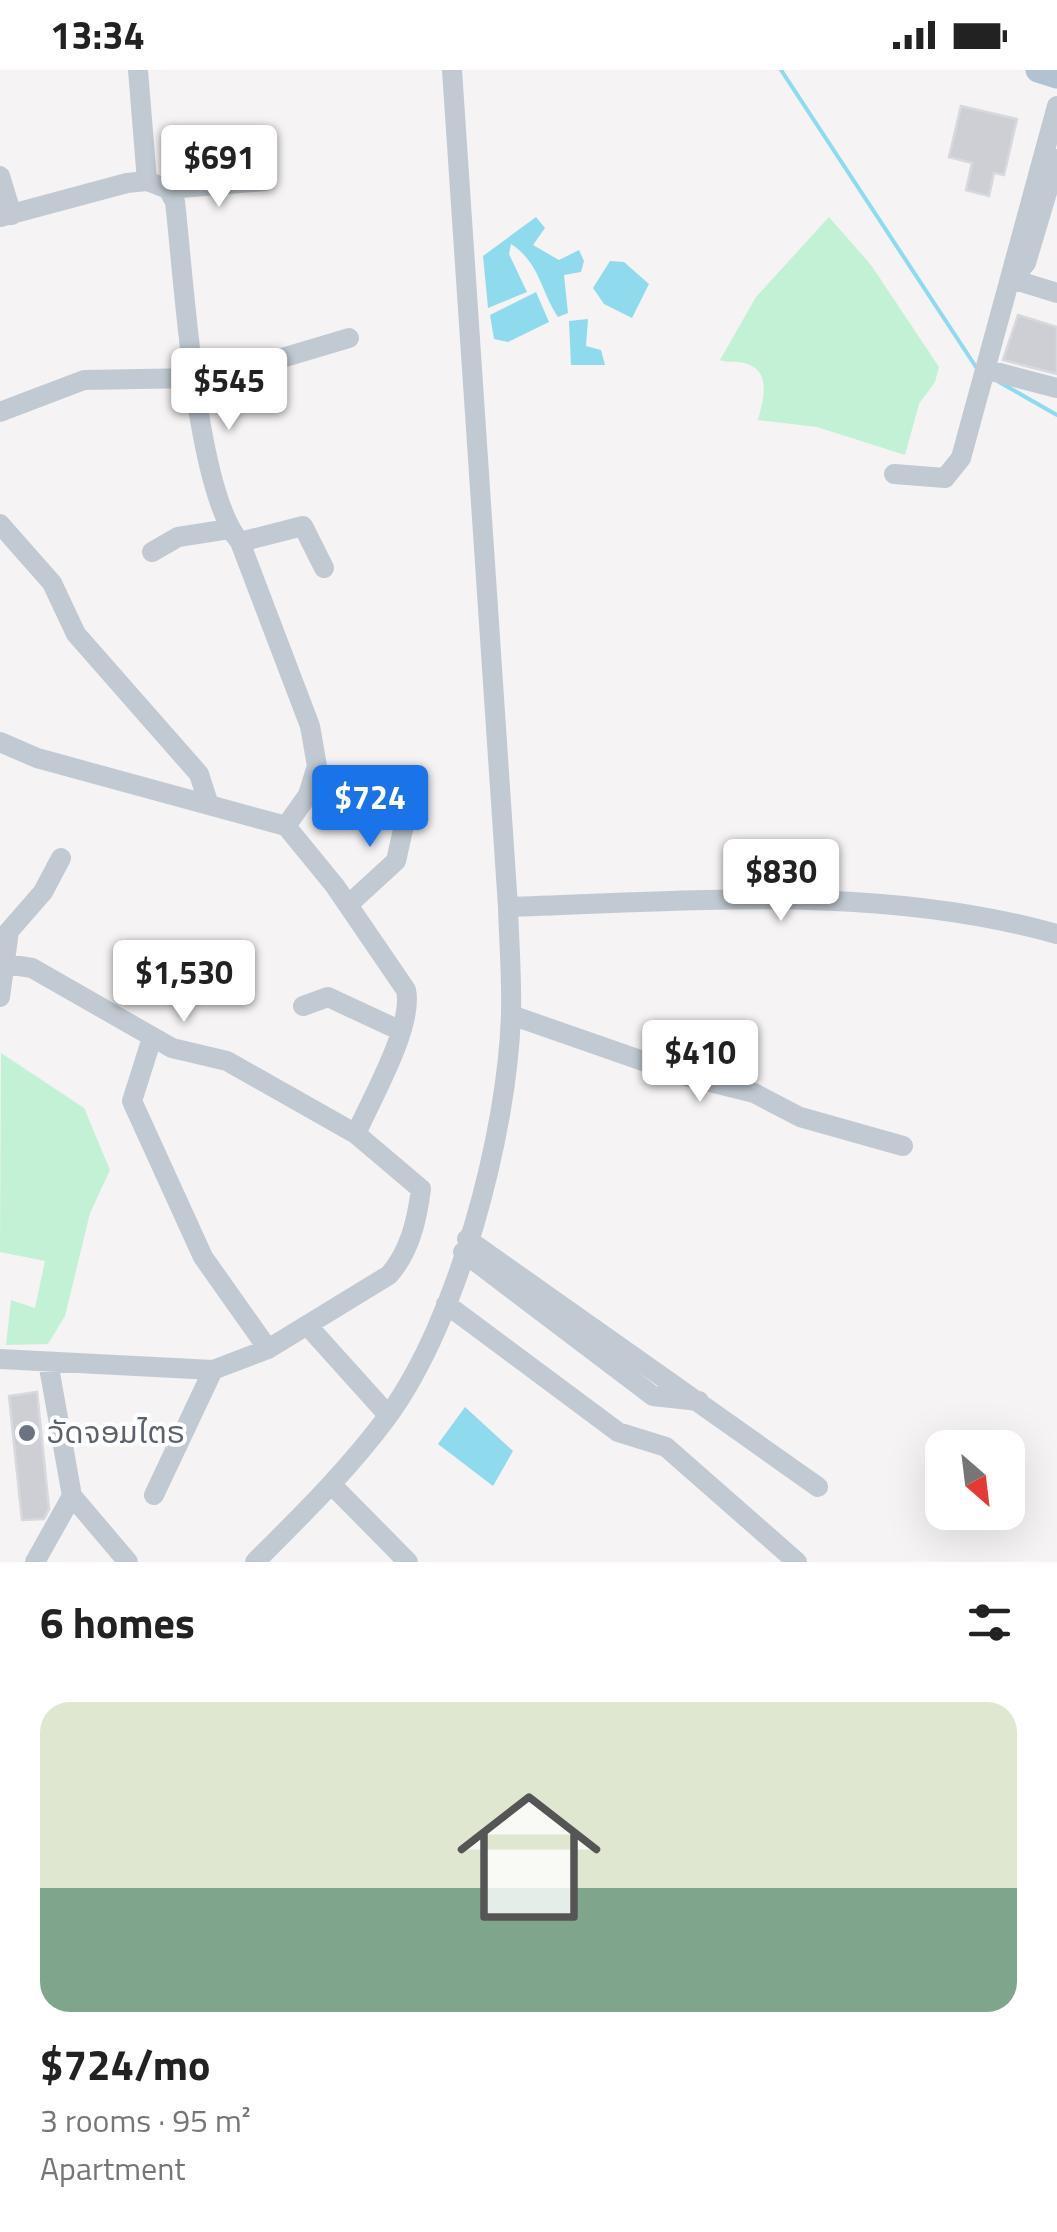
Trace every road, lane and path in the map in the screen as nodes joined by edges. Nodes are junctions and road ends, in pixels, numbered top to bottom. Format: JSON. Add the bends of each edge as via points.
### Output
{"nodes":[{"id":1,"x":138,"y":70,"type":"edge"},
{"id":2,"x":452,"y":70,"type":"edge"},
{"id":3,"x":1038,"y":70,"type":"edge"},
{"id":4,"x":1057,"y":76,"type":"edge"},
{"id":5,"x":1057,"y":106,"type":"edge"},
{"id":6,"x":1050,"y":170,"type":"edge"},
{"id":7,"x":0,"y":176,"type":"edge"},
{"id":8,"x":147,"y":181,"type":"junction"},
{"id":9,"x":265,"y":181,"type":"dead end"},
{"id":10,"x":168,"y":189,"type":"junction"},
{"id":11,"x":6,"y":216,"type":"edge"},
{"id":12,"x":1012,"y":280,"type":"junction"},
{"id":13,"x":1057,"y":293,"type":"edge"},
{"id":14,"x":349,"y":338,"type":"dead end"},
{"id":15,"x":988,"y":370,"type":"junction"},
{"id":16,"x":195,"y":381,"type":"junction"},
{"id":17,"x":1057,"y":388,"type":"edge"},
{"id":18,"x":0,"y":412,"type":"edge"},
{"id":19,"x":894,"y":474,"type":"dead end"},
{"id":20,"x":0,"y":524,"type":"edge"},
{"id":21,"x":235,"y":536,"type":"junction"},
{"id":22,"x":152,"y":552,"type":"dead end"},
{"id":23,"x":324,"y":568,"type":"dead end"},
{"id":24,"x":0,"y":742,"type":"edge"},
{"id":25,"x":409,"y":804,"type":"dead end"},
{"id":26,"x":209,"y":806,"type":"junction"},
{"id":27,"x":286,"y":826,"type":"junction"},
{"id":28,"x":61,"y":858,"type":"dead end"},
{"id":29,"x":348,"y":905,"type":"junction"},
{"id":30,"x":508,"y":907,"type":"junction"},
{"id":31,"x":1057,"y":934,"type":"edge"},
{"id":32,"x":3,"y":962,"type":"edge"},
{"id":33,"x":0,"y":997,"type":"edge"},
{"id":34,"x":303,"y":1006,"type":"dead end"},
{"id":35,"x":511,"y":1015,"type":"junction"},
{"id":36,"x":401,"y":1031,"type":"junction"},
{"id":37,"x":152,"y":1038,"type":"junction"},
{"id":38,"x":356,"y":1134,"type":"junction"},
{"id":39,"x":903,"y":1146,"type":"dead end"},
{"id":40,"x":465,"y":1245,"type":"junction"},
{"id":41,"x":446,"y":1304,"type":"junction"},
{"id":42,"x":307,"y":1325,"type":"junction"},
{"id":43,"x":268,"y":1349,"type":"junction"},
{"id":44,"x":0,"y":1360,"type":"edge"},
{"id":45,"x":48,"y":1362,"type":"junction"},
{"id":46,"x":213,"y":1370,"type":"junction"},
{"id":47,"x":388,"y":1415,"type":"junction"},
{"id":48,"x":332,"y":1485,"type":"junction"},
{"id":49,"x":818,"y":1487,"type":"dead end"},
{"id":50,"x":72,"y":1496,"type":"junction"},
{"id":51,"x":154,"y":1496,"type":"dead end"},
{"id":52,"x":35,"y":1562,"type":"edge"},
{"id":53,"x":128,"y":1562,"type":"edge"},
{"id":54,"x":256,"y":1562,"type":"edge"},
{"id":55,"x":408,"y":1562,"type":"edge"},
{"id":56,"x":797,"y":1562,"type":"edge"}],
"edges":[{"from":1,"to":8,"type":"street"},
{"from":2,"to":30,"type":"street"},
{"from":3,"to":4,"type":"main road"},
{"from":5,"to":6,"type":"street"},
{"from":6,"to":12,"type":"street","via":[[1012,259]]},
{"from":7,"to":11,"type":"street"},
{"from":8,"to":10,"type":"street"},
{"from":8,"to":11,"type":"street"},
{"from":9,"to":10,"type":"street"},
{"from":10,"to":16,"type":"street","via":[[175,202]]},
{"from":12,"to":13,"type":"street"},
{"from":12,"to":15,"type":"street"},
{"from":14,"to":16,"type":"street"},
{"from":15,"to":17,"type":"street"},
{"from":15,"to":19,"type":"street","via":[[953,473]]},
{"from":16,"to":18,"type":"street","via":[[84,380]]},
{"from":16,"to":21,"type":"street","via":[[207,454]]},
{"from":20,"to":26,"type":"street","via":[[52,582],[76,634],[199,774]]},
{"from":21,"to":22,"type":"street","via":[[178,537]]},
{"from":21,"to":23,"type":"street","via":[[303,526]]},
{"from":21,"to":27,"type":"street","via":[[310,726],[317,766],[308,795]]},
{"from":24,"to":26,"type":"street"},
{"from":25,"to":29,"type":"street","via":[[396,860]]},
{"from":26,"to":27,"type":"street"},
{"from":27,"to":29,"type":"street"},
{"from":28,"to":32,"type":"street","via":[[43,892],[9,930]]},
{"from":29,"to":36,"type":"street","via":[[406,990]]},
{"from":30,"to":31,"type":"street","via":[[816,898],[933,906]]},
{"from":30,"to":35,"type":"street"},
{"from":32,"to":33,"type":"street"},
{"from":32,"to":37,"type":"street","via":[[32,968]]},
{"from":34,"to":36,"type":"street","via":[[328,997]]},
{"from":35,"to":39,"type":"street","via":[[767,1098],[800,1117]]},
{"from":35,"to":40,"type":"street","via":[[490,1157]]},
{"from":36,"to":38,"type":"street"},
{"from":37,"to":38,"type":"street","via":[[227,1061]]},
{"from":37,"to":43,"type":"street","via":[[132,1101],[203,1257]]},
{"from":38,"to":42,"type":"street","via":[[421,1189],[418,1216],[389,1275]]},
{"from":40,"to":41,"type":"street"},
{"from":40,"to":49,"type":"street"},
{"from":41,"to":47,"type":"street"},
{"from":41,"to":56,"type":"street","via":[[618,1432],[666,1447]]},
{"from":42,"to":43,"type":"street"},
{"from":42,"to":47,"type":"street"},
{"from":43,"to":46,"type":"street"},
{"from":44,"to":45,"type":"street"},
{"from":45,"to":46,"type":"street"},
{"from":45,"to":50,"type":"street"},
{"from":46,"to":51,"type":"street"},
{"from":47,"to":48,"type":"street"},
{"from":48,"to":54,"type":"street"},
{"from":48,"to":55,"type":"street"},
{"from":50,"to":52,"type":"street"},
{"from":50,"to":53,"type":"street"}]}
